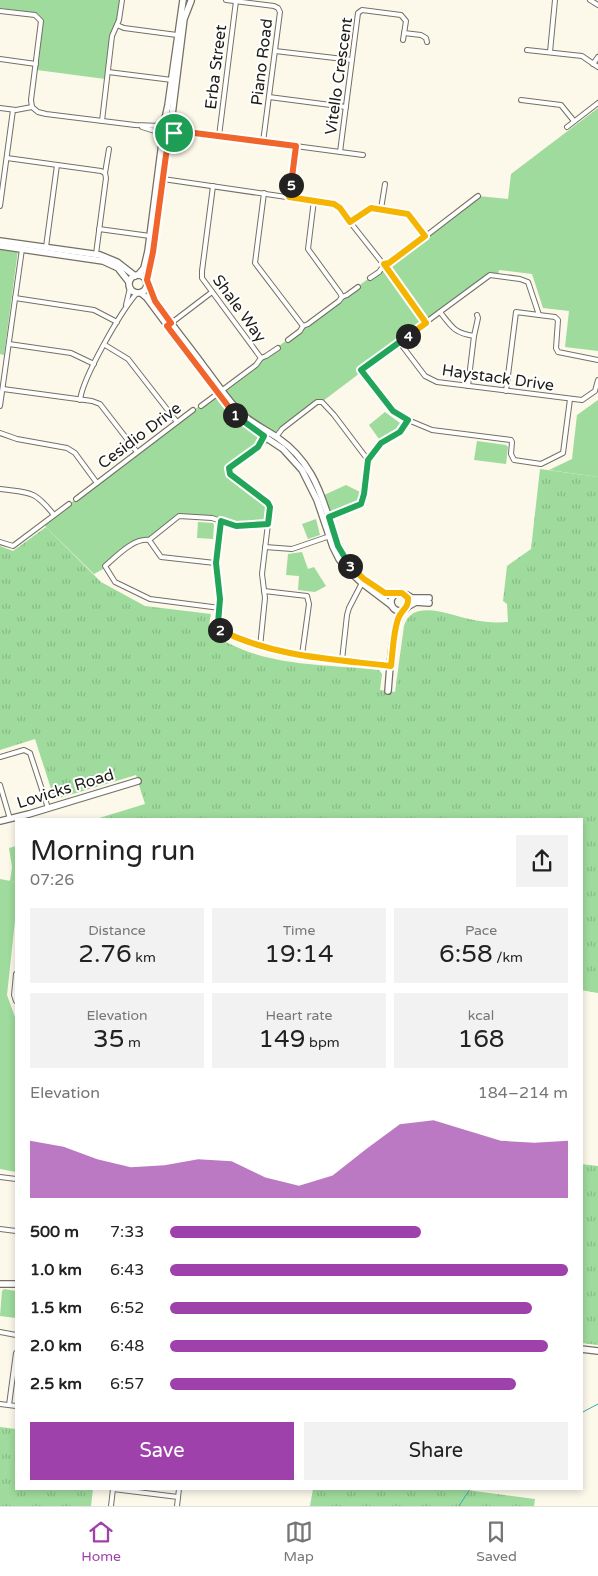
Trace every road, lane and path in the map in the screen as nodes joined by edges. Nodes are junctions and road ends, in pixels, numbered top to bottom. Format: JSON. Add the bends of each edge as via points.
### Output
{"nodes":[{"id":1,"x":122,"y":0,"type":"edge"},
{"id":2,"x":188,"y":0,"type":"edge"},
{"id":3,"x":226,"y":0,"type":"edge"},
{"id":4,"x":555,"y":0,"type":"edge"},
{"id":5,"x":590,"y":0,"type":"edge"},
{"id":6,"x":236,"y":1,"type":"junction"},
{"id":7,"x":598,"y":5,"type":"edge"},
{"id":8,"x":0,"y":11,"type":"edge"},
{"id":9,"x":117,"y":24,"type":"junction"},
{"id":10,"x":404,"y":33,"type":"junction"},
{"id":11,"x":177,"y":34,"type":"junction"},
{"id":12,"x":403,"y":40,"type":"dead end"},
{"id":13,"x":427,"y":42,"type":"dead end"},
{"id":14,"x":527,"y":50,"type":"dead end"},
{"id":15,"x":275,"y":51,"type":"junction"},
{"id":16,"x":550,"y":52,"type":"junction"},
{"id":17,"x":598,"y":57,"type":"edge"},
{"id":18,"x":0,"y":59,"type":"edge"},
{"id":19,"x":352,"y":60,"type":"junction"},
{"id":20,"x":36,"y":64,"type":"junction"},
{"id":21,"x":593,"y":64,"type":"junction"},
{"id":22,"x":598,"y":67,"type":"edge"},
{"id":23,"x":108,"y":72,"type":"junction"},
{"id":24,"x":172,"y":80,"type":"junction"},
{"id":25,"x":269,"y":97,"type":"junction"},
{"id":26,"x":521,"y":100,"type":"dead end"},
{"id":27,"x":598,"y":103,"type":"edge"},
{"id":28,"x":32,"y":107,"type":"junction"},
{"id":29,"x":346,"y":107,"type":"junction"},
{"id":30,"x":0,"y":108,"type":"edge"},
{"id":31,"x":13,"y":110,"type":"junction"},
{"id":32,"x":102,"y":121,"type":"junction"},
{"id":33,"x":574,"y":121,"type":"junction"},
{"id":34,"x":172,"y":123,"type":"junction"},
{"id":35,"x":163,"y":124,"type":"junction"},
{"id":36,"x":135,"y":125,"type":"junction"},
{"id":37,"x":566,"y":127,"type":"dead end"},
{"id":38,"x":175,"y":130,"type":"junction"},
{"id":39,"x":162,"y":134,"type":"junction"},
{"id":40,"x":170,"y":136,"type":"junction"},
{"id":41,"x":219,"y":136,"type":"junction"},
{"id":42,"x":263,"y":142,"type":"junction"},
{"id":43,"x":296,"y":146,"type":"junction"},
{"id":44,"x":109,"y":149,"type":"dead end"},
{"id":45,"x":340,"y":152,"type":"junction"},
{"id":46,"x":363,"y":156,"type":"dead end"},
{"id":47,"x":7,"y":158,"type":"junction"},
{"id":48,"x":57,"y":164,"type":"junction"},
{"id":49,"x":105,"y":173,"type":"junction"},
{"id":50,"x":160,"y":179,"type":"junction"},
{"id":51,"x":385,"y":184,"type":"dead end"},
{"id":52,"x":214,"y":186,"type":"junction"},
{"id":53,"x":264,"y":193,"type":"junction"},
{"id":54,"x":478,"y":196,"type":"dead end"},
{"id":55,"x":289,"y":197,"type":"junction"},
{"id":56,"x":314,"y":200,"type":"junction"},
{"id":57,"x":0,"y":206,"type":"edge"},
{"id":58,"x":381,"y":209,"type":"junction"},
{"id":59,"x":350,"y":222,"type":"junction"},
{"id":60,"x":99,"y":229,"type":"junction"},
{"id":61,"x":150,"y":236,"type":"junction"},
{"id":62,"x":425,"y":236,"type":"junction"},
{"id":63,"x":0,"y":241,"type":"edge"},
{"id":64,"x":0,"y":246,"type":"edge"},
{"id":65,"x":23,"y":246,"type":"junction"},
{"id":66,"x":46,"y":247,"type":"junction"},
{"id":67,"x":96,"y":254,"type":"junction"},
{"id":68,"x":384,"y":264,"type":"junction"},
{"id":69,"x":136,"y":276,"type":"junction"},
{"id":70,"x":370,"y":278,"type":"dead end"},
{"id":71,"x":147,"y":282,"type":"junction"},
{"id":72,"x":130,"y":286,"type":"junction"},
{"id":73,"x":358,"y":287,"type":"dead end"},
{"id":74,"x":212,"y":292,"type":"junction"},
{"id":75,"x":139,"y":293,"type":"junction"},
{"id":76,"x":342,"y":297,"type":"junction"},
{"id":77,"x":15,"y":298,"type":"junction"},
{"id":78,"x":124,"y":310,"type":"junction"},
{"id":79,"x":440,"y":312,"type":"junction"},
{"id":80,"x":477,"y":315,"type":"dead end"},
{"id":81,"x":539,"y":315,"type":"junction"},
{"id":82,"x":117,"y":322,"type":"junction"},
{"id":83,"x":426,"y":323,"type":"junction"},
{"id":84,"x":169,"y":324,"type":"junction"},
{"id":85,"x":303,"y":326,"type":"junction"},
{"id":86,"x":474,"y":336,"type":"junction"},
{"id":87,"x":288,"y":340,"type":"dead end"},
{"id":88,"x":400,"y":343,"type":"junction"},
{"id":89,"x":9,"y":344,"type":"junction"},
{"id":90,"x":104,"y":345,"type":"junction"},
{"id":91,"x":278,"y":348,"type":"dead end"},
{"id":92,"x":0,"y":358,"type":"edge"},
{"id":93,"x":261,"y":358,"type":"junction"},
{"id":94,"x":7,"y":359,"type":"junction"},
{"id":95,"x":598,"y":360,"type":"edge"},
{"id":96,"x":94,"y":364,"type":"junction"},
{"id":97,"x":598,"y":380,"type":"edge"},
{"id":98,"x":468,"y":386,"type":"junction"},
{"id":99,"x":3,"y":389,"type":"junction"},
{"id":100,"x":220,"y":391,"type":"junction"},
{"id":101,"x":506,"y":391,"type":"junction"},
{"id":102,"x":570,"y":399,"type":"junction"},
{"id":103,"x":80,"y":400,"type":"junction"},
{"id":104,"x":0,"y":406,"type":"edge"},
{"id":105,"x":200,"y":406,"type":"dead end"},
{"id":106,"x":193,"y":410,"type":"dead end"},
{"id":107,"x":408,"y":420,"type":"junction"},
{"id":108,"x":177,"y":422,"type":"junction"},
{"id":109,"x":0,"y":433,"type":"edge"},
{"id":110,"x":264,"y":436,"type":"junction"},
{"id":111,"x":276,"y":437,"type":"junction"},
{"id":112,"x":137,"y":452,"type":"junction"},
{"id":113,"x":368,"y":460,"type":"junction"},
{"id":114,"x":97,"y":483,"type":"junction"},
{"id":115,"x":0,"y":489,"type":"edge"},
{"id":116,"x":76,"y":499,"type":"dead end"},
{"id":117,"x":69,"y":504,"type":"dead end"},
{"id":118,"x":54,"y":516,"type":"junction"},
{"id":119,"x":329,"y":517,"type":"junction"},
{"id":120,"x":221,"y":521,"type":"junction"},
{"id":121,"x":268,"y":524,"type":"junction"},
{"id":122,"x":332,"y":536,"type":"junction"},
{"id":123,"x":149,"y":540,"type":"junction"},
{"id":124,"x":0,"y":542,"type":"edge"},
{"id":125,"x":265,"y":547,"type":"junction"},
{"id":126,"x":216,"y":563,"type":"junction"},
{"id":127,"x":363,"y":581,"type":"junction"},
{"id":128,"x":264,"y":591,"type":"junction"},
{"id":129,"x":396,"y":594,"type":"junction"},
{"id":130,"x":405,"y":594,"type":"junction"},
{"id":131,"x":391,"y":605,"type":"junction"},
{"id":132,"x":220,"y":608,"type":"junction"},
{"id":133,"x":406,"y":608,"type":"junction"},
{"id":134,"x":395,"y":629,"type":"junction"},
{"id":135,"x":260,"y":647,"type":"junction"},
{"id":136,"x":302,"y":655,"type":"junction"},
{"id":137,"x":342,"y":660,"type":"junction"},
{"id":138,"x":391,"y":666,"type":"junction"},
{"id":139,"x":388,"y":692,"type":"dead end"},
{"id":140,"x":0,"y":758,"type":"edge"},
{"id":141,"x":138,"y":781,"type":"dead end"},
{"id":142,"x":0,"y":785,"type":"edge"},
{"id":143,"x":48,"y":808,"type":"junction"},
{"id":144,"x":29,"y":816,"type":"edge"},
{"id":145,"x":15,"y":818,"type":"edge"},
{"id":146,"x":16,"y":818,"type":"edge"},
{"id":147,"x":10,"y":819,"type":"junction"},
{"id":148,"x":0,"y":821,"type":"edge"},
{"id":149,"x":15,"y":984,"type":"edge"},
{"id":150,"x":15,"y":998,"type":"edge"},
{"id":151,"x":0,"y":1177,"type":"edge"},
{"id":152,"x":15,"y":1179,"type":"edge"},
{"id":153,"x":0,"y":1229,"type":"edge"},
{"id":154,"x":15,"y":1231,"type":"edge"},
{"id":155,"x":0,"y":1284,"type":"edge"},
{"id":156,"x":15,"y":1284,"type":"edge"},
{"id":157,"x":0,"y":1332,"type":"edge"},
{"id":158,"x":15,"y":1334,"type":"edge"},
{"id":159,"x":583,"y":1349,"type":"edge"},
{"id":160,"x":598,"y":1351,"type":"edge"},
{"id":161,"x":15,"y":1360,"type":"edge"},
{"id":162,"x":0,"y":1404,"type":"edge"},
{"id":163,"x":9,"y":1405,"type":"junction"},
{"id":164,"x":15,"y":1406,"type":"edge"},
{"id":165,"x":113,"y":1490,"type":"edge"},
{"id":166,"x":121,"y":1490,"type":"edge"},
{"id":167,"x":179,"y":1490,"type":"edge"},
{"id":168,"x":178,"y":1497,"type":"junction"},
{"id":169,"x":111,"y":1506,"type":"edge"},
{"id":170,"x":177,"y":1506,"type":"edge"}],
"edges":[{"from":1,"to":9,"type":"street"},
{"from":2,"to":11,"type":"street"},
{"from":2,"to":34,"type":"street"},
{"from":3,"to":6,"type":"street","name":"Piano Road"},
{"from":4,"to":16,"type":"street"},
{"from":5,"to":7,"type":"street"},
{"from":6,"to":15,"type":"street","name":"Piano Road","via":[[278,8]]},
{"from":6,"to":41,"type":"street","name":"Erba Street"},
{"from":8,"to":20,"type":"street","via":[[39,18]]},
{"from":9,"to":11,"type":"street","via":[[124,28]]},
{"from":9,"to":23,"type":"street","via":[[112,36]]},
{"from":10,"to":12,"type":"street"},
{"from":10,"to":13,"type":"street","via":[[421,35]]},
{"from":10,"to":19,"type":"street","name":"Vitello Crescent","via":[[406,21],[401,15],[362,10],[358,13]]},
{"from":11,"to":24,"type":"street"},
{"from":14,"to":16,"type":"street"},
{"from":15,"to":19,"type":"street"},
{"from":15,"to":25,"type":"street","name":"Piano Road"},
{"from":16,"to":21,"type":"street","via":[[582,56]]},
{"from":17,"to":21,"type":"street"},
{"from":18,"to":20,"type":"street"},
{"from":19,"to":29,"type":"street","name":"Vitello Crescent"},
{"from":20,"to":28,"type":"street"},
{"from":21,"to":22,"type":"street"},
{"from":23,"to":24,"type":"street"},
{"from":23,"to":32,"type":"street"},
{"from":24,"to":35,"type":"street"},
{"from":25,"to":29,"type":"street"},
{"from":25,"to":42,"type":"street","name":"Piano Road"},
{"from":26,"to":33,"type":"street","via":[[561,104]]},
{"from":27,"to":33,"type":"street"},
{"from":28,"to":31,"type":"street"},
{"from":28,"to":32,"type":"street","via":[[46,114]]},
{"from":29,"to":45,"type":"street","name":"Vitello Crescent"},
{"from":30,"to":31,"type":"street"},
{"from":31,"to":47,"type":"street"},
{"from":32,"to":36,"type":"street"},
{"from":33,"to":37,"type":"street"},
{"from":34,"to":35,"type":"street"},
{"from":34,"to":38,"type":"street"},
{"from":35,"to":36,"type":"street"},
{"from":35,"to":39,"type":"street"},
{"from":36,"to":39,"type":"street"},
{"from":38,"to":40,"type":"street"},
{"from":38,"to":41,"type":"street"},
{"from":39,"to":40,"type":"street"},
{"from":39,"to":50,"type":"street"},
{"from":40,"to":50,"type":"street"},
{"from":41,"to":42,"type":"street"},
{"from":42,"to":43,"type":"street"},
{"from":43,"to":45,"type":"street"},
{"from":43,"to":55,"type":"street"},
{"from":44,"to":49,"type":"street"},
{"from":45,"to":46,"type":"street"},
{"from":47,"to":48,"type":"street"},
{"from":47,"to":57,"type":"street"},
{"from":48,"to":49,"type":"street"},
{"from":48,"to":66,"type":"street"},
{"from":49,"to":60,"type":"street"},
{"from":50,"to":52,"type":"street"},
{"from":50,"to":61,"type":"street"},
{"from":50,"to":71,"type":"street"},
{"from":51,"to":58,"type":"street"},
{"from":52,"to":53,"type":"street"},
{"from":52,"to":74,"type":"street","name":"Shale Way","via":[[202,271],[202,278]]},
{"from":53,"to":55,"type":"street"},
{"from":53,"to":85,"type":"street","via":[[255,263]]},
{"from":54,"to":62,"type":"street"},
{"from":55,"to":56,"type":"street"},
{"from":56,"to":59,"type":"street","via":[[334,204]]},
{"from":56,"to":76,"type":"street","via":[[308,249]]},
{"from":58,"to":59,"type":"street","via":[[368,209]]},
{"from":58,"to":62,"type":"street","via":[[408,214]]},
{"from":59,"to":68,"type":"street"},
{"from":60,"to":61,"type":"street"},
{"from":60,"to":67,"type":"street"},
{"from":61,"to":69,"type":"street","via":[[145,264]]},
{"from":62,"to":68,"type":"street"},
{"from":63,"to":65,"type":"street"},
{"from":64,"to":65,"type":"street"},
{"from":65,"to":66,"type":"street"},
{"from":65,"to":72,"type":"street","via":[[103,261],[118,268]]},
{"from":65,"to":77,"type":"street"},
{"from":66,"to":67,"type":"street"},
{"from":67,"to":69,"type":"street","via":[[117,262]]},
{"from":68,"to":70,"type":"street"},
{"from":68,"to":83,"type":"street"},
{"from":69,"to":71,"type":"street","via":[[142,276]]},
{"from":69,"to":72,"type":"street"},
{"from":71,"to":75,"type":"street","via":[[146,290]]},
{"from":71,"to":84,"type":"street"},
{"from":72,"to":75,"type":"street"},
{"from":72,"to":78,"type":"street"},
{"from":73,"to":76,"type":"street"},
{"from":74,"to":84,"type":"street"},
{"from":74,"to":93,"type":"street","name":"Shale Way"},
{"from":75,"to":78,"type":"street"},
{"from":75,"to":84,"type":"street"},
{"from":76,"to":85,"type":"street"},
{"from":77,"to":82,"type":"street","via":[[94,310]]},
{"from":77,"to":89,"type":"street"},
{"from":78,"to":82,"type":"street"},
{"from":79,"to":81,"type":"street","via":[[490,275],[528,282]]},
{"from":79,"to":83,"type":"street"},
{"from":79,"to":86,"type":"street","via":[[455,331]]},
{"from":80,"to":86,"type":"street"},
{"from":81,"to":95,"type":"street","name":"Haystack Drive","via":[[558,320],[558,352]]},
{"from":81,"to":101,"type":"street","via":[[516,312]]},
{"from":82,"to":90,"type":"street"},
{"from":83,"to":88,"type":"street"},
{"from":84,"to":100,"type":"street"},
{"from":85,"to":87,"type":"street"},
{"from":86,"to":98,"type":"street"},
{"from":88,"to":98,"type":"street","name":"Haystack Drive","via":[[429,379]]},
{"from":88,"to":107,"type":"street","via":[[361,370],[393,411]]},
{"from":89,"to":94,"type":"street"},
{"from":89,"to":96,"type":"street","via":[[71,353]]},
{"from":90,"to":96,"type":"street"},
{"from":90,"to":108,"type":"street","via":[[128,359]]},
{"from":91,"to":93,"type":"street"},
{"from":92,"to":94,"type":"street"},
{"from":93,"to":100,"type":"street","name":"Shale Way"},
{"from":94,"to":99,"type":"street"},
{"from":96,"to":103,"type":"street"},
{"from":97,"to":102,"type":"street","name":"Haystack Drive","via":[[590,396],[582,400]]},
{"from":98,"to":101,"type":"street","name":"Haystack Drive"},
{"from":99,"to":103,"type":"street"},
{"from":99,"to":104,"type":"street"},
{"from":100,"to":105,"type":"street","name":"Shale Way"},
{"from":100,"to":110,"type":"street","via":[[239,418]]},
{"from":100,"to":111,"type":"street","via":[[248,419]]},
{"from":101,"to":102,"type":"street","name":"Haystack Drive"},
{"from":102,"to":107,"type":"street","via":[[562,454],[541,464],[514,460],[511,440],[432,430]]},
{"from":103,"to":112,"type":"street","via":[[100,404]]},
{"from":106,"to":108,"type":"street","name":"Cesidio Drive"},
{"from":107,"to":113,"type":"street","via":[[400,432],[381,443]]},
{"from":108,"to":112,"type":"street","name":"Cesidio Drive"},
{"from":109,"to":114,"type":"street","name":"Cesidio Drive","via":[[67,448],[75,453]]},
{"from":110,"to":121,"type":"street","via":[[258,447],[229,468],[230,474],[268,503]]},
{"from":110,"to":122,"type":"street","via":[[283,449],[302,470]]},
{"from":111,"to":113,"type":"street","via":[[317,402],[322,402]]},
{"from":111,"to":119,"type":"street","via":[[299,457],[311,473]]},
{"from":112,"to":114,"type":"street","name":"Cesidio Drive"},
{"from":113,"to":119,"type":"street","via":[[361,504]]},
{"from":114,"to":116,"type":"street"},
{"from":115,"to":118,"type":"street","via":[[34,495]]},
{"from":117,"to":118,"type":"street"},
{"from":118,"to":124,"type":"street","via":[[13,546]]},
{"from":119,"to":122,"type":"street"},
{"from":120,"to":121,"type":"street","via":[[236,526]]},
{"from":120,"to":123,"type":"street","via":[[179,516]]},
{"from":120,"to":126,"type":"street"},
{"from":121,"to":125,"type":"street"},
{"from":122,"to":125,"type":"street","via":[[292,549]]},
{"from":122,"to":127,"type":"street","via":[[339,559]]},
{"from":123,"to":126,"type":"street","via":[[161,556]]},
{"from":123,"to":132,"type":"street","via":[[136,542],[105,566],[115,582],[150,599]]},
{"from":125,"to":128,"type":"street"},
{"from":126,"to":132,"type":"street"},
{"from":127,"to":129,"type":"street","via":[[385,593]]},
{"from":127,"to":131,"type":"street"},
{"from":127,"to":137,"type":"street","via":[[347,615]]},
{"from":128,"to":135,"type":"street"},
{"from":128,"to":136,"type":"street","via":[[307,596],[309,604]]},
{"from":129,"to":130,"type":"street"},
{"from":129,"to":131,"type":"street","via":[[391,598]]},
{"from":130,"to":133,"type":"street","via":[[409,601]]},
{"from":130,"to":133,"type":"street","via":[[429,601],[416,602]]},
{"from":131,"to":133,"type":"street","via":[[397,611]]},
{"from":131,"to":134,"type":"street"},
{"from":132,"to":135,"type":"street","via":[[219,630]]},
{"from":133,"to":134,"type":"street"},
{"from":134,"to":138,"type":"street"},
{"from":135,"to":136,"type":"street"},
{"from":136,"to":137,"type":"street"},
{"from":137,"to":138,"type":"street"},
{"from":138,"to":139,"type":"street"},
{"from":140,"to":143,"type":"street","via":[[24,750],[30,753]]},
{"from":141,"to":143,"type":"street","name":"Lovicks Road"},
{"from":142,"to":147,"type":"street"},
{"from":143,"to":144,"type":"street","name":"Lovicks Road"},
{"from":144,"to":146,"type":"street","name":"Lovicks Road"},
{"from":145,"to":147,"type":"street","name":"Lovicks Road"},
{"from":147,"to":148,"type":"street","name":"Lovicks Road"},
{"from":149,"to":150,"type":"street"},
{"from":151,"to":152,"type":"street"},
{"from":153,"to":154,"type":"street"},
{"from":155,"to":156,"type":"street"},
{"from":157,"to":158,"type":"street"},
{"from":159,"to":160,"type":"street"},
{"from":161,"to":163,"type":"street"},
{"from":162,"to":163,"type":"street"},
{"from":163,"to":164,"type":"street"},
{"from":165,"to":169,"type":"street"},
{"from":166,"to":168,"type":"street"},
{"from":167,"to":168,"type":"street"},
{"from":168,"to":170,"type":"street"}]}
